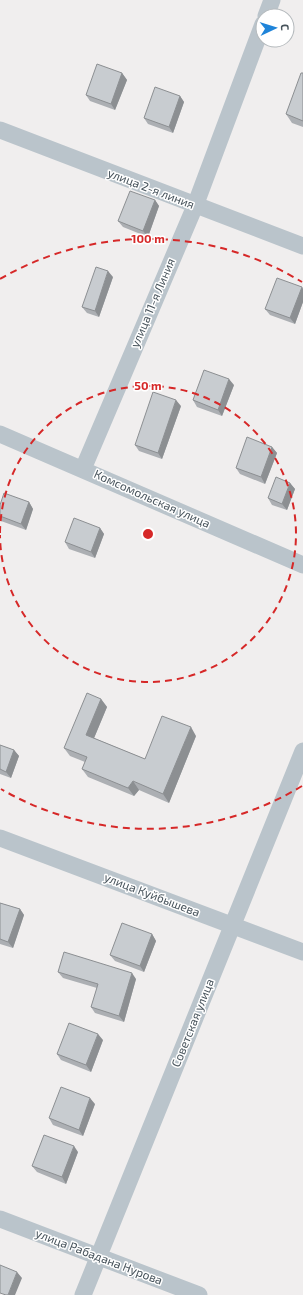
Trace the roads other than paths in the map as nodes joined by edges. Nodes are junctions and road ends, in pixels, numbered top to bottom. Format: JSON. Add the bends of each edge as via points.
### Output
{"nodes":[{"id":1,"x":255,"y":45,"type":"edge"},
{"id":2,"x":0,"y":130,"type":"edge"},
{"id":3,"x":195,"y":206,"type":"junction"},
{"id":4,"x":303,"y":246,"type":"edge"},
{"id":5,"x":0,"y":434,"type":"edge"},
{"id":6,"x":83,"y":469,"type":"junction"},
{"id":7,"x":303,"y":565,"type":"edge"},
{"id":8,"x":303,"y":751,"type":"edge"},
{"id":9,"x":0,"y":838,"type":"edge"},
{"id":10,"x":233,"y":925,"type":"junction"},
{"id":11,"x":303,"y":952,"type":"edge"},
{"id":12,"x":0,"y":1219,"type":"edge"},
{"id":13,"x":99,"y":1256,"type":"junction"},
{"id":14,"x":83,"y":1295,"type":"edge"},
{"id":15,"x":199,"y":1295,"type":"edge"}],
"edges":[{"from":1,"to":3,"type":"street","name":"улица 11-я Линия"},
{"from":2,"to":3,"type":"street","name":"улица 2-я линия"},
{"from":3,"to":4,"type":"street","name":"улица 2-я линия"},
{"from":3,"to":6,"type":"street","name":"улица 11-я Линия"},
{"from":5,"to":6,"type":"street","name":"Комсомольская улица"},
{"from":6,"to":7,"type":"street","name":"Комсомольская улица"},
{"from":8,"to":10,"type":"street","name":"Советская улица"},
{"from":9,"to":10,"type":"street","name":"улица Куйбышева"},
{"from":10,"to":11,"type":"street","name":"улица Куйбышева"},
{"from":10,"to":13,"type":"street","name":"Советская улица"},
{"from":12,"to":13,"type":"street","name":"улица Рабадана Нурова"},
{"from":13,"to":14,"type":"street","name":"Советская улица"},
{"from":13,"to":15,"type":"street","name":"улица Рабадана Нурова"}]}
